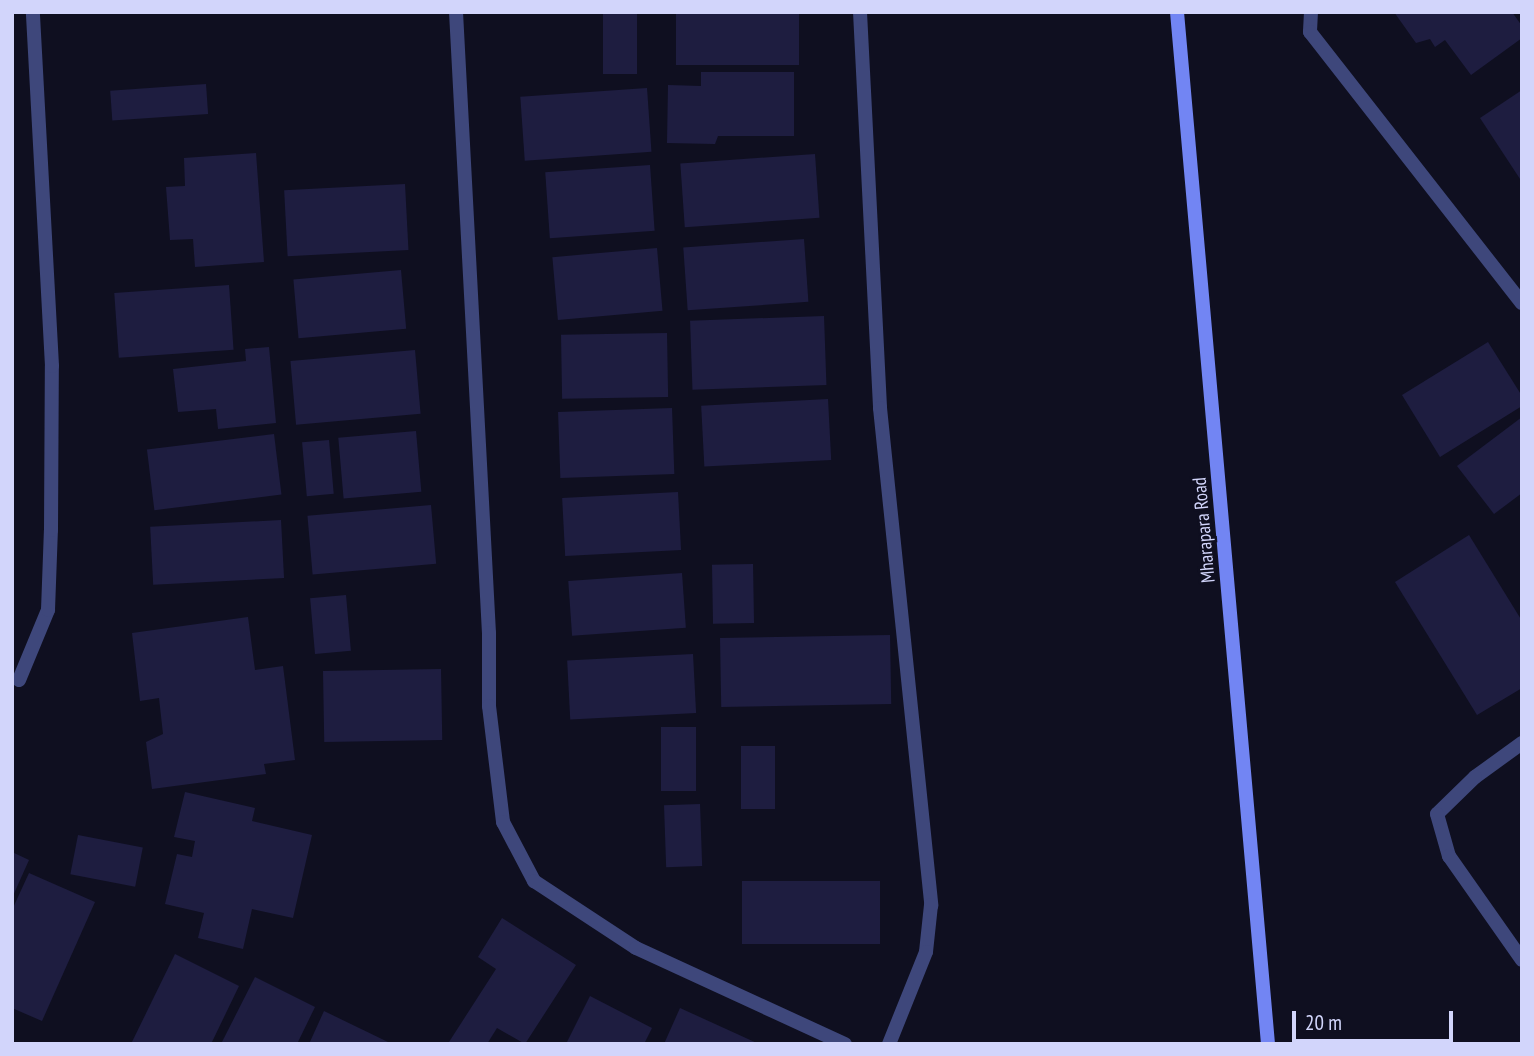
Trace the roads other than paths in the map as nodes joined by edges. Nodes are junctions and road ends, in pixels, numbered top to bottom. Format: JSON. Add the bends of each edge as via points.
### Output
{"nodes":[{"id":1,"x":33,"y":12,"type":"edge"},
{"id":2,"x":456,"y":12,"type":"edge"},
{"id":3,"x":860,"y":12,"type":"edge"},
{"id":4,"x":1177,"y":12,"type":"edge"},
{"id":5,"x":1311,"y":12,"type":"edge"},
{"id":6,"x":1522,"y":303,"type":"edge"},
{"id":7,"x":19,"y":680,"type":"dead end"},
{"id":8,"x":1522,"y":743,"type":"edge"},
{"id":9,"x":1522,"y":960,"type":"edge"},
{"id":10,"x":845,"y":1044,"type":"edge"},
{"id":11,"x":889,"y":1044,"type":"edge"},
{"id":12,"x":1268,"y":1044,"type":"edge"}],
"edges":[{"from":1,"to":7,"type":"street","via":[[52,366],[51,530],[48,610]]},
{"from":2,"to":10,"type":"street","via":[[489,706],[503,822],[534,881],[579,911],[636,948]]},
{"from":3,"to":11,"type":"street","via":[[880,408],[931,905],[926,952]]},
{"from":4,"to":12,"type":"main road","name":"Mharapara Road"},
{"from":5,"to":6,"type":"street","via":[[1310,32]]},
{"from":8,"to":9,"type":"street","via":[[1475,777],[1437,814],[1449,856]]}]}
